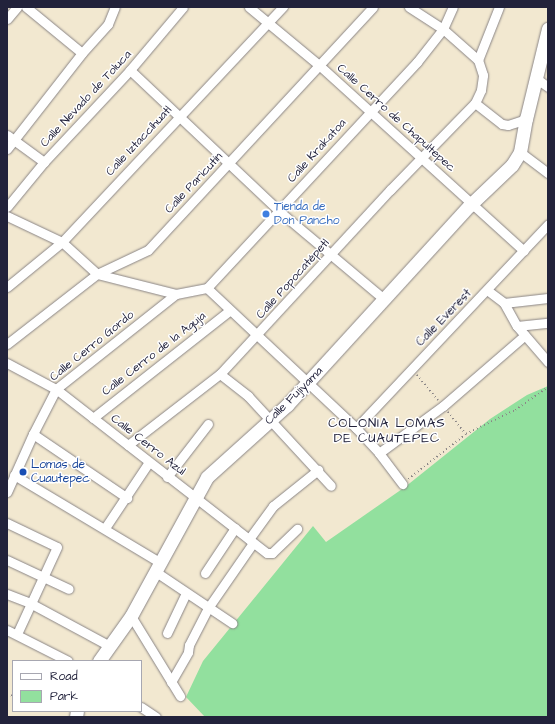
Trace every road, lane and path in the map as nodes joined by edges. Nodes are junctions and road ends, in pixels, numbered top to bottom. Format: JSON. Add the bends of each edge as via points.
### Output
{"nodes":[{"id":1,"x":17,"y":7,"type":"edge"},
{"id":2,"x":26,"y":7,"type":"edge"},
{"id":3,"x":114,"y":7,"type":"edge"},
{"id":4,"x":183,"y":7,"type":"edge"},
{"id":5,"x":250,"y":7,"type":"edge"},
{"id":6,"x":283,"y":7,"type":"edge"},
{"id":7,"x":373,"y":7,"type":"edge"},
{"id":8,"x":410,"y":7,"type":"edge"},
{"id":9,"x":453,"y":7,"type":"edge"},
{"id":10,"x":500,"y":7,"type":"edge"},
{"id":11,"x":7,"y":19,"type":"edge"},
{"id":12,"x":268,"y":24,"type":"junction"},
{"id":13,"x":548,"y":29,"type":"edge"},
{"id":14,"x":443,"y":30,"type":"junction"},
{"id":15,"x":82,"y":53,"type":"junction"},
{"id":16,"x":478,"y":60,"type":"junction"},
{"id":17,"x":320,"y":66,"type":"junction"},
{"id":18,"x":130,"y":70,"type":"junction"},
{"id":19,"x":537,"y":79,"type":"junction"},
{"id":20,"x":548,"y":87,"type":"edge"},
{"id":21,"x":475,"y":103,"type":"junction"},
{"id":22,"x":370,"y":110,"type":"junction"},
{"id":23,"x":178,"y":116,"type":"junction"},
{"id":24,"x":526,"y":119,"type":"junction"},
{"id":25,"x":10,"y":137,"type":"edge"},
{"id":26,"x":7,"y":149,"type":"edge"},
{"id":27,"x":520,"y":152,"type":"junction"},
{"id":28,"x":422,"y":156,"type":"junction"},
{"id":29,"x":44,"y":162,"type":"junction"},
{"id":30,"x":230,"y":163,"type":"junction"},
{"id":31,"x":548,"y":173,"type":"edge"},
{"id":32,"x":473,"y":202,"type":"junction"},
{"id":33,"x":7,"y":207,"type":"edge"},
{"id":34,"x":279,"y":210,"type":"junction"},
{"id":35,"x":7,"y":216,"type":"edge"},
{"id":36,"x":548,"y":224,"type":"edge"},
{"id":37,"x":62,"y":242,"type":"junction"},
{"id":38,"x":524,"y":251,"type":"junction"},
{"id":39,"x":332,"y":255,"type":"junction"},
{"id":40,"x":97,"y":274,"type":"junction"},
{"id":41,"x":7,"y":286,"type":"edge"},
{"id":42,"x":207,"y":288,"type":"junction"},
{"id":43,"x":487,"y":290,"type":"junction"},
{"id":44,"x":176,"y":294,"type":"junction"},
{"id":45,"x":548,"y":298,"type":"edge"},
{"id":46,"x":384,"y":299,"type":"junction"},
{"id":47,"x":504,"y":303,"type":"junction"},
{"id":48,"x":230,"y":310,"type":"junction"},
{"id":49,"x":548,"y":323,"type":"edge"},
{"id":50,"x":517,"y":326,"type":"junction"},
{"id":51,"x":259,"y":335,"type":"junction"},
{"id":52,"x":525,"y":335,"type":"junction"},
{"id":53,"x":7,"y":344,"type":"edge"},
{"id":54,"x":548,"y":362,"type":"edge"},
{"id":55,"x":7,"y":363,"type":"edge"},
{"id":56,"x":412,"y":369,"type":"junction"},
{"id":57,"x":220,"y":374,"type":"junction"},
{"id":58,"x":307,"y":384,"type":"junction"},
{"id":59,"x":548,"y":387,"type":"edge"},
{"id":60,"x":56,"y":389,"type":"junction"},
{"id":61,"x":443,"y":406,"type":"junction"},
{"id":62,"x":93,"y":418,"type":"junction"},
{"id":63,"x":272,"y":420,"type":"junction"},
{"id":64,"x":208,"y":424,"type":"dead end"},
{"id":65,"x":356,"y":428,"type":"junction"},
{"id":66,"x":32,"y":434,"type":"junction"},
{"id":67,"x":466,"y":434,"type":"junction"},
{"id":68,"x":128,"y":445,"type":"junction"},
{"id":69,"x":379,"y":453,"type":"junction"},
{"id":70,"x":149,"y":462,"type":"junction"},
{"id":71,"x":318,"y":470,"type":"junction"},
{"id":72,"x":14,"y":475,"type":"junction"},
{"id":73,"x":167,"y":477,"type":"junction"},
{"id":74,"x":402,"y":484,"type":"joint"},
{"id":75,"x":331,"y":486,"type":"dead end"},
{"id":76,"x":7,"y":492,"type":"edge"},
{"id":77,"x":194,"y":496,"type":"junction"},
{"id":78,"x":127,"y":498,"type":"junction"},
{"id":79,"x":7,"y":523,"type":"edge"},
{"id":80,"x":105,"y":528,"type":"junction"},
{"id":81,"x":234,"y":528,"type":"junction"},
{"id":82,"x":297,"y":529,"type":"dead end"},
{"id":83,"x":251,"y":541,"type":"junction"},
{"id":84,"x":7,"y":560,"type":"edge"},
{"id":85,"x":159,"y":568,"type":"junction"},
{"id":86,"x":204,"y":573,"type":"dead end"},
{"id":87,"x":43,"y":576,"type":"junction"},
{"id":88,"x":69,"y":589,"type":"dead end"},
{"id":89,"x":186,"y":593,"type":"junction"},
{"id":90,"x":7,"y":594,"type":"edge"},
{"id":91,"x":30,"y":603,"type":"junction"},
{"id":92,"x":208,"y":608,"type":"junction"},
{"id":93,"x":131,"y":616,"type":"junction"},
{"id":94,"x":232,"y":623,"type":"dead end"},
{"id":95,"x":7,"y":630,"type":"edge"},
{"id":96,"x":167,"y":633,"type":"dead end"},
{"id":97,"x":16,"y":634,"type":"junction"},
{"id":98,"x":108,"y":645,"type":"junction"},
{"id":99,"x":66,"y":660,"type":"edge"},
{"id":100,"x":100,"y":660,"type":"edge"},
{"id":101,"x":171,"y":682,"type":"junction"},
{"id":102,"x":180,"y":696,"type":"dead end"},
{"id":103,"x":142,"y":708,"type":"edge"},
{"id":104,"x":156,"y":717,"type":"edge"}],
"edges":[{"from":1,"to":11,"type":"street"},
{"from":2,"to":15,"type":"street"},
{"from":3,"to":15,"type":"street","via":[[108,24]]},
{"from":4,"to":18,"type":"street","name":"Calle Nevado de Toluca"},
{"from":5,"to":12,"type":"street","name":"Calle Cerro de Chapultepec"},
{"from":6,"to":12,"type":"street","name":"Calle Iztaccíhuatl"},
{"from":7,"to":17,"type":"street","name":"Calle Paricutín"},
{"from":8,"to":14,"type":"street"},
{"from":9,"to":14,"type":"street","name":"Calle Krakatoa"},
{"from":10,"to":16,"type":"street"},
{"from":12,"to":17,"type":"street","name":"Calle Cerro de Chapultepec"},
{"from":12,"to":23,"type":"street","name":"Calle Iztaccíhuatl"},
{"from":13,"to":19,"type":"street"},
{"from":14,"to":16,"type":"street"},
{"from":14,"to":22,"type":"street","name":"Calle Krakatoa","via":[[417,62]]},
{"from":15,"to":25,"type":"street"},
{"from":16,"to":21,"type":"street","name":"Calle Popocatépetl","via":[[483,75],[481,90]]},
{"from":17,"to":22,"type":"street","name":"Calle Cerro de Chapultepec"},
{"from":17,"to":30,"type":"street","name":"Calle Paricutín"},
{"from":18,"to":23,"type":"street"},
{"from":18,"to":29,"type":"street","name":"Calle Nevado de Toluca"},
{"from":19,"to":20,"type":"street"},
{"from":19,"to":24,"type":"street"},
{"from":21,"to":24,"type":"street","via":[[502,124],[508,125]]},
{"from":21,"to":28,"type":"street","name":"Calle Popocatépetl"},
{"from":22,"to":28,"type":"street","name":"Calle Cerro de Chapultepec"},
{"from":22,"to":34,"type":"street","name":"Calle Krakatoa"},
{"from":23,"to":30,"type":"street"},
{"from":23,"to":37,"type":"street","name":"Calle Iztaccíhuatl"},
{"from":24,"to":27,"type":"street"},
{"from":25,"to":26,"type":"street"},
{"from":25,"to":29,"type":"street"},
{"from":27,"to":31,"type":"street"},
{"from":27,"to":32,"type":"street","name":"Calle Fujiyama","via":[[512,165]]},
{"from":28,"to":32,"type":"street","name":"Calle Cerro de Chapultepec"},
{"from":28,"to":39,"type":"street","name":"Calle Popocatépetl"},
{"from":29,"to":33,"type":"street","name":"Calle Nevado de Toluca"},
{"from":30,"to":34,"type":"street"},
{"from":30,"to":40,"type":"street","name":"Calle Paricutín","via":[[148,250]]},
{"from":32,"to":38,"type":"street","name":"Calle Cerro de Chapultepec"},
{"from":32,"to":46,"type":"street","name":"Calle Fujiyama"},
{"from":34,"to":39,"type":"street"},
{"from":34,"to":42,"type":"street","name":"Calle Krakatoa"},
{"from":35,"to":37,"type":"street"},
{"from":36,"to":38,"type":"street","name":"Calle Everest"},
{"from":37,"to":40,"type":"street"},
{"from":37,"to":41,"type":"street","name":"Calle Iztaccíhuatl"},
{"from":38,"to":43,"type":"street","name":"Calle Everest"},
{"from":39,"to":46,"type":"street"},
{"from":39,"to":51,"type":"street","name":"Calle Popocatépetl"},
{"from":40,"to":44,"type":"street"},
{"from":40,"to":53,"type":"street","name":"Calle Paricutín"},
{"from":42,"to":44,"type":"street"},
{"from":42,"to":48,"type":"street"},
{"from":43,"to":47,"type":"street"},
{"from":43,"to":56,"type":"street","name":"Calle Everest"},
{"from":44,"to":60,"type":"street","name":"Calle Cerro Gordo"},
{"from":45,"to":47,"type":"street"},
{"from":46,"to":58,"type":"street","name":"Calle Fujiyama"},
{"from":47,"to":50,"type":"street"},
{"from":48,"to":51,"type":"street"},
{"from":48,"to":62,"type":"street","name":"Calle Cerro de la Aguja"},
{"from":49,"to":50,"type":"street"},
{"from":50,"to":52,"type":"street"},
{"from":51,"to":57,"type":"street","name":"Calle Popocatépetl"},
{"from":51,"to":58,"type":"street"},
{"from":52,"to":54,"type":"street"},
{"from":52,"to":61,"type":"street"},
{"from":55,"to":60,"type":"street","name":"Calle Cerro Azul"},
{"from":56,"to":61,"type":"path"},
{"from":56,"to":65,"type":"street","name":"Calle Everest"},
{"from":57,"to":63,"type":"street","via":[[248,396]]},
{"from":57,"to":68,"type":"street","name":"Calle Popocatépetl"},
{"from":58,"to":63,"type":"street","name":"Calle Fujiyama"},
{"from":58,"to":65,"type":"street"},
{"from":59,"to":67,"type":"path","via":[[515,410]]},
{"from":60,"to":62,"type":"street","name":"Calle Cerro Azul"},
{"from":60,"to":66,"type":"street","name":"Calle Cerro Gordo"},
{"from":61,"to":67,"type":"path"},
{"from":61,"to":69,"type":"street"},
{"from":62,"to":68,"type":"street","name":"Calle Cerro Azul"},
{"from":63,"to":71,"type":"street"},
{"from":63,"to":77,"type":"street","name":"Calle Fujiyama","via":[[224,459],[207,476]]},
{"from":64,"to":73,"type":"street"},
{"from":65,"to":69,"type":"street"},
{"from":66,"to":72,"type":"street","name":"Calle Cerro Gordo"},
{"from":66,"to":78,"type":"street"},
{"from":67,"to":74,"type":"path"},
{"from":68,"to":70,"type":"street","name":"Calle Cerro Azul"},
{"from":69,"to":74,"type":"street"},
{"from":70,"to":73,"type":"street","name":"Calle Cerro Azul"},
{"from":70,"to":78,"type":"street"},
{"from":71,"to":75,"type":"street"},
{"from":71,"to":83,"type":"street","via":[[273,506]]},
{"from":72,"to":76,"type":"street","name":"Calle Cerro Gordo"},
{"from":72,"to":80,"type":"street"},
{"from":73,"to":77,"type":"street","name":"Calle Cerro Azul"},
{"from":77,"to":81,"type":"street","name":"Calle Cerro Azul"},
{"from":77,"to":85,"type":"street","name":"Calle Fujiyama"},
{"from":78,"to":80,"type":"street"},
{"from":79,"to":87,"type":"street","via":[[57,547]]},
{"from":80,"to":85,"type":"street"},
{"from":81,"to":83,"type":"street","name":"Calle Cerro Azul"},
{"from":81,"to":86,"type":"street"},
{"from":82,"to":83,"type":"street","name":"Calle Cerro Azul","via":[[269,553]]},
{"from":83,"to":92,"type":"street"},
{"from":84,"to":87,"type":"street"},
{"from":85,"to":89,"type":"street"},
{"from":85,"to":93,"type":"street","name":"Calle Fujiyama"},
{"from":87,"to":88,"type":"street"},
{"from":87,"to":91,"type":"street"},
{"from":89,"to":92,"type":"street"},
{"from":89,"to":96,"type":"street"},
{"from":90,"to":91,"type":"street"},
{"from":91,"to":97,"type":"street"},
{"from":91,"to":98,"type":"street"},
{"from":92,"to":94,"type":"street"},
{"from":92,"to":101,"type":"street"},
{"from":93,"to":98,"type":"street","name":"Calle Fujiyama"},
{"from":93,"to":101,"type":"street"},
{"from":95,"to":97,"type":"street"},
{"from":97,"to":99,"type":"street"},
{"from":98,"to":100,"type":"street","name":"Calle Fujiyama"},
{"from":101,"to":102,"type":"street"},
{"from":103,"to":104,"type":"street"}]}
